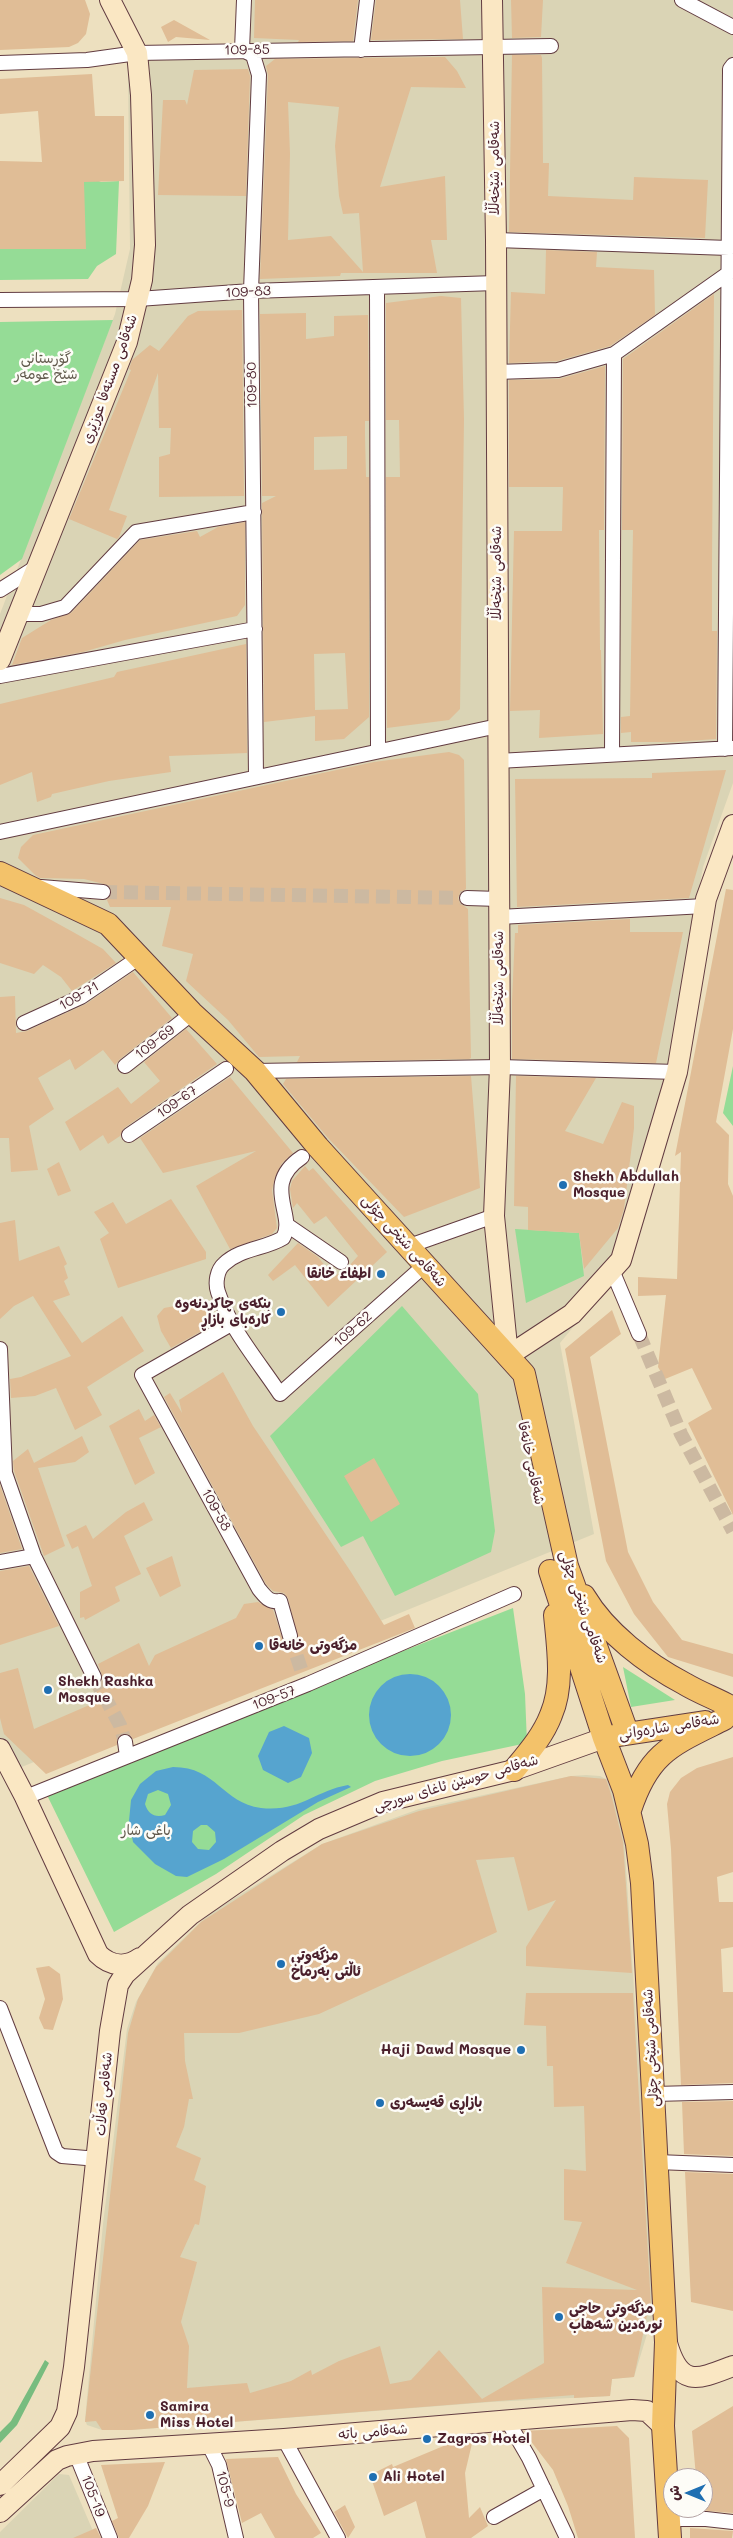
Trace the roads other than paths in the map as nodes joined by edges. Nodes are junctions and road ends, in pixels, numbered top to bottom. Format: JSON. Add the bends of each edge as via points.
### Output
{"nodes":[{"id":1,"x":110,"y":0,"type":"edge"},
{"id":2,"x":244,"y":0,"type":"edge"},
{"id":3,"x":367,"y":0,"type":"edge"},
{"id":4,"x":492,"y":0,"type":"edge"},
{"id":5,"x":682,"y":0,"type":"edge"},
{"id":6,"x":733,"y":27,"type":"edge"},
{"id":7,"x":550,"y":46,"type":"dead end"},
{"id":8,"x":494,"y":47,"type":"junction"},
{"id":9,"x":242,"y":50,"type":"junction"},
{"id":10,"x":361,"y":50,"type":"junction"},
{"id":11,"x":137,"y":53,"type":"junction"},
{"id":12,"x":0,"y":62,"type":"edge"},
{"id":13,"x":732,"y":68,"type":"edge"},
{"id":14,"x":496,"y":240,"type":"junction"},
{"id":15,"x":729,"y":248,"type":"junction"},
{"id":16,"x":731,"y":271,"type":"edge"},
{"id":17,"x":496,"y":284,"type":"junction"},
{"id":18,"x":377,"y":287,"type":"junction"},
{"id":19,"x":250,"y":291,"type":"junction"},
{"id":20,"x":138,"y":299,"type":"junction"},
{"id":21,"x":0,"y":300,"type":"edge"},
{"id":22,"x":731,"y":306,"type":"edge"},
{"id":23,"x":614,"y":354,"type":"junction"},
{"id":24,"x":496,"y":372,"type":"junction"},
{"id":25,"x":254,"y":512,"type":"junction"},
{"id":26,"x":38,"y":566,"type":"junction"},
{"id":27,"x":0,"y":590,"type":"edge"},
{"id":28,"x":19,"y":614,"type":"junction"},
{"id":29,"x":255,"y":629,"type":"junction"},
{"id":30,"x":1,"y":655,"type":"edge"},
{"id":31,"x":0,"y":676,"type":"edge"},
{"id":32,"x":498,"y":726,"type":"junction"},
{"id":33,"x":729,"y":748,"type":"edge"},
{"id":34,"x":378,"y":751,"type":"junction"},
{"id":35,"x":612,"y":754,"type":"junction"},
{"id":36,"x":498,"y":761,"type":"junction"},
{"id":37,"x":256,"y":777,"type":"junction"},
{"id":38,"x":733,"y":825,"type":"edge"},
{"id":39,"x":0,"y":832,"type":"edge"},
{"id":40,"x":0,"y":873,"type":"edge"},
{"id":41,"x":26,"y":886,"type":"junction"},
{"id":42,"x":103,"y":892,"type":"tunnel mouth"},
{"id":43,"x":467,"y":898,"type":"tunnel mouth"},
{"id":44,"x":705,"y":906,"type":"junction"},
{"id":45,"x":499,"y":908,"type":"junction"},
{"id":46,"x":131,"y":963,"type":"dead end"},
{"id":47,"x":185,"y":1019,"type":"dead end"},
{"id":48,"x":24,"y":1023,"type":"dead end"},
{"id":49,"x":125,"y":1066,"type":"dead end"},
{"id":50,"x":500,"y":1067,"type":"junction"},
{"id":51,"x":226,"y":1069,"type":"dead end"},
{"id":52,"x":255,"y":1071,"type":"junction"},
{"id":53,"x":677,"y":1072,"type":"junction"},
{"id":54,"x":129,"y":1135,"type":"dead end"},
{"id":55,"x":302,"y":1157,"type":"dead end"},
{"id":56,"x":494,"y":1216,"type":"junction"},
{"id":57,"x":287,"y":1225,"type":"junction"},
{"id":58,"x":409,"y":1246,"type":"junction"},
{"id":59,"x":340,"y":1262,"type":"dead end"},
{"id":60,"x":426,"y":1264,"type":"junction"},
{"id":61,"x":612,"y":1270,"type":"junction"},
{"id":62,"x":233,"y":1323,"type":"junction"},
{"id":63,"x":639,"y":1334,"type":"tunnel mouth"},
{"id":64,"x":0,"y":1349,"type":"edge"},
{"id":65,"x":508,"y":1356,"type":"junction"},
{"id":66,"x":2,"y":1462,"type":"edge"},
{"id":67,"x":34,"y":1556,"type":"junction"},
{"id":68,"x":0,"y":1562,"type":"edge"},
{"id":69,"x":558,"y":1569,"type":"junction"},
{"id":70,"x":514,"y":1594,"type":"dead end"},
{"id":71,"x":290,"y":1636,"type":"tunnel mouth"},
{"id":72,"x":94,"y":1678,"type":"tunnel mouth"},
{"id":73,"x":730,"y":1715,"type":"edge"},
{"id":74,"x":627,"y":1732,"type":"junction"},
{"id":75,"x":604,"y":1738,"type":"junction"},
{"id":76,"x":0,"y":1749,"type":"edge"},
{"id":77,"x":514,"y":1770,"type":"junction"},
{"id":78,"x":31,"y":1795,"type":"dead end"},
{"id":79,"x":630,"y":1810,"type":"junction"},
{"id":80,"x":140,"y":1958,"type":"junction"},
{"id":81,"x":0,"y":2008,"type":"edge"},
{"id":82,"x":733,"y":2092,"type":"edge"},
{"id":83,"x":654,"y":2094,"type":"junction"},
{"id":84,"x":98,"y":2159,"type":"junction"},
{"id":85,"x":657,"y":2162,"type":"junction"},
{"id":86,"x":733,"y":2165,"type":"edge"},
{"id":87,"x":666,"y":2342,"type":"junction"},
{"id":88,"x":733,"y":2366,"type":"edge"},
{"id":89,"x":507,"y":2420,"type":"junction"},
{"id":90,"x":63,"y":2422,"type":"junction"},
{"id":91,"x":663,"y":2426,"type":"junction"},
{"id":92,"x":284,"y":2439,"type":"junction"},
{"id":93,"x":208,"y":2442,"type":"junction"},
{"id":94,"x":76,"y":2454,"type":"junction"},
{"id":95,"x":0,"y":2485,"type":"edge"},
{"id":96,"x":544,"y":2489,"type":"junction"},
{"id":97,"x":0,"y":2512,"type":"edge"},
{"id":98,"x":494,"y":2517,"type":"dead end"},
{"id":99,"x":733,"y":2522,"type":"edge"},
{"id":100,"x":669,"y":2529,"type":"edge"},
{"id":101,"x":110,"y":2538,"type":"edge"},
{"id":102,"x":236,"y":2538,"type":"edge"},
{"id":103,"x":338,"y":2538,"type":"edge"},
{"id":104,"x":567,"y":2538,"type":"edge"}],
"edges":[{"from":1,"to":11,"type":"main road","name":"شەقامی مستەفا عوزێری"},
{"from":2,"to":9,"type":"street"},
{"from":3,"to":10,"type":"street"},
{"from":4,"to":8,"type":"main road","name":"شەقامی شێخەڵڵا"},
{"from":5,"to":6,"type":"street"},
{"from":7,"to":8,"type":"street","name":"109-85"},
{"from":8,"to":10,"type":"street","name":"109-85"},
{"from":8,"to":14,"type":"main road","name":"شەقامی شێخەڵڵا"},
{"from":9,"to":10,"type":"street","name":"109-85"},
{"from":9,"to":11,"type":"street","name":"109-85"},
{"from":9,"to":19,"type":"street","name":"109-80","via":[[253,55],[259,75]]},
{"from":11,"to":12,"type":"street","name":"109-85","via":[[87,60]]},
{"from":11,"to":20,"type":"main road","name":"شەقامی مستەفا عوزێری","via":[[145,245]]},
{"from":13,"to":15,"type":"street"},
{"from":14,"to":15,"type":"street"},
{"from":14,"to":17,"type":"main road","name":"شەقامی شێخەڵڵا"},
{"from":15,"to":16,"type":"street"},
{"from":16,"to":22,"type":"street"},
{"from":16,"to":23,"type":"street"},
{"from":17,"to":18,"type":"street","name":"109-83"},
{"from":17,"to":24,"type":"main road","name":"شەقامی شێخەڵڵا"},
{"from":18,"to":19,"type":"street","name":"109-83"},
{"from":18,"to":34,"type":"street"},
{"from":19,"to":20,"type":"street","name":"109-83"},
{"from":19,"to":25,"type":"street","name":"109-80"},
{"from":20,"to":21,"type":"street","name":"109-83"},
{"from":20,"to":26,"type":"main road","name":"شەقامی مستەفا عوزێری","via":[[127,342]]},
{"from":22,"to":33,"type":"street"},
{"from":23,"to":24,"type":"street","via":[[558,370]]},
{"from":23,"to":35,"type":"street"},
{"from":24,"to":32,"type":"main road","name":"شەقامی شێخەڵڵا"},
{"from":25,"to":28,"type":"street","via":[[136,532],[64,607],[41,614]]},
{"from":25,"to":29,"type":"street","name":"109-80"},
{"from":26,"to":27,"type":"street"},
{"from":26,"to":28,"type":"main road","name":"شەقامی مستەفا عوزێری"},
{"from":28,"to":30,"type":"main road","name":"شەقامی مستەفا عوزێری"},
{"from":29,"to":31,"type":"street"},
{"from":29,"to":37,"type":"street","name":"109-80"},
{"from":32,"to":34,"type":"street"},
{"from":32,"to":36,"type":"main road","name":"شەقامی شێخەڵڵا"},
{"from":33,"to":35,"type":"street"},
{"from":34,"to":37,"type":"street"},
{"from":35,"to":36,"type":"street"},
{"from":36,"to":45,"type":"main road","name":"شەقامی شێخەڵڵا"},
{"from":37,"to":39,"type":"street"},
{"from":38,"to":44,"type":"main road"},
{"from":40,"to":41,"type":"main road","name":"شەقامی شێخی چۆلی"},
{"from":41,"to":42,"type":"street"},
{"from":41,"to":52,"type":"main road","name":"شەقامی شێخی چۆلی","via":[[108,924],[192,1013]]},
{"from":43,"to":45,"type":"street"},
{"from":44,"to":45,"type":"street"},
{"from":44,"to":53,"type":"main road"},
{"from":45,"to":50,"type":"main road","name":"شەقامی شێخەڵڵا"},
{"from":46,"to":48,"type":"street","name":"109-71","via":[[81,997]]},
{"from":47,"to":49,"type":"street","name":"109-69"},
{"from":50,"to":52,"type":"street"},
{"from":50,"to":53,"type":"street"},
{"from":50,"to":56,"type":"main road","name":"شەقامی شێخەڵڵا"},
{"from":51,"to":54,"type":"street","name":"109-67"},
{"from":52,"to":58,"type":"main road","name":"شەقامی شێخی چۆلی","via":[[318,1147]]},
{"from":53,"to":61,"type":"main road","via":[[621,1260]]},
{"from":55,"to":57,"type":"street","via":[[291,1165],[281,1187]]},
{"from":56,"to":58,"type":"street"},
{"from":56,"to":65,"type":"main road","name":"شەقامی شێخەڵڵا"},
{"from":57,"to":59,"type":"street"},
{"from":57,"to":62,"type":"street","via":[[283,1238],[277,1242],[248,1249],[218,1270],[218,1291]]},
{"from":58,"to":60,"type":"main road","name":"شەقامی شێخی چۆلی"},
{"from":60,"to":62,"type":"street","name":"109-62","via":[[280,1394]]},
{"from":60,"to":65,"type":"main road","name":"شەقامی شێخی چۆلی"},
{"from":61,"to":63,"type":"street"},
{"from":61,"to":65,"type":"main road","via":[[572,1314]]},
{"from":62,"to":71,"type":"street","name":"109-58","via":[[142,1375],[259,1588],[268,1599],[280,1601]]},
{"from":64,"to":66,"type":"street"},
{"from":65,"to":69,"type":"main road","name":"شەقامی خانەقا","via":[[549,1552]]},
{"from":66,"to":67,"type":"street"},
{"from":67,"to":68,"type":"street"},
{"from":67,"to":72,"type":"street"},
{"from":69,"to":73,"type":"main road","via":[[619,1637],[650,1662]]},
{"from":69,"to":74,"type":"main road","name":"شەقامی شێخی چۆلی"},
{"from":69,"to":75,"type":"main road","name":"شەقامی شێخی چۆلی"},
{"from":69,"to":77,"type":"main road","via":[[558,1682],[552,1714]]},
{"from":70,"to":78,"type":"street","name":"109-57","via":[[126,1749]]},
{"from":73,"to":74,"type":"main road","name":"شەقامی شارەوانی"},
{"from":73,"to":79,"type":"main road","via":[[683,1740],[653,1764],[639,1783]]},
{"from":74,"to":75,"type":"main road","name":"شەقامی شارەوانی"},
{"from":75,"to":77,"type":"main road","name":"شەقامی حوسێن ئاغای سورچی"},
{"from":75,"to":79,"type":"main road","name":"شەقامی شێخی چۆلی"},
{"from":76,"to":80,"type":"main road","via":[[98,1954],[118,1965],[130,1964]]},
{"from":77,"to":80,"type":"main road","name":"شەقامی حوسێن ئاغای سورچی","via":[[383,1802],[319,1828],[190,1915]]},
{"from":79,"to":83,"type":"main road","name":"شەقامی شێخی چۆلی","via":[[642,1882]]},
{"from":80,"to":84,"type":"main road","name":"شەقامی قەڵات","via":[[118,1985],[110,2031]]},
{"from":81,"to":84,"type":"street","via":[[56,2152],[62,2156]]},
{"from":82,"to":83,"type":"street"},
{"from":83,"to":85,"type":"main road","name":"شەقامی شێخی چۆلی"},
{"from":84,"to":90,"type":"main road","name":"شەقامی قەڵات","via":[[74,2367]]},
{"from":85,"to":86,"type":"street"},
{"from":85,"to":87,"type":"main road","name":"شەقامی شێخی چۆلی"},
{"from":87,"to":88,"type":"main road","via":[[675,2367],[689,2376],[704,2377]]},
{"from":87,"to":91,"type":"main road","name":"شەقامی شێخی چۆلی"},
{"from":89,"to":91,"type":"main road","name":"شەقامی باتە","via":[[632,2410],[646,2411]]},
{"from":89,"to":92,"type":"main road","name":"شەقامی باتە"},
{"from":89,"to":96,"type":"street"},
{"from":90,"to":94,"type":"main road"},
{"from":90,"to":95,"type":"main road","name":"شەقامی قەڵات"},
{"from":91,"to":100,"type":"main road","name":"شەقامی شێخی چۆلی"},
{"from":92,"to":93,"type":"main road","name":"شەقامی باتە"},
{"from":92,"to":103,"type":"street"},
{"from":93,"to":94,"type":"main road","name":"شەقامی باتە"},
{"from":93,"to":102,"type":"street","name":"105-9","via":[[219,2465]]},
{"from":94,"to":97,"type":"main road","via":[[52,2463]]},
{"from":94,"to":101,"type":"street","name":"105-19"},
{"from":96,"to":98,"type":"street"},
{"from":96,"to":104,"type":"street"},
{"from":99,"to":100,"type":"street","via":[[706,2519]]}]}
